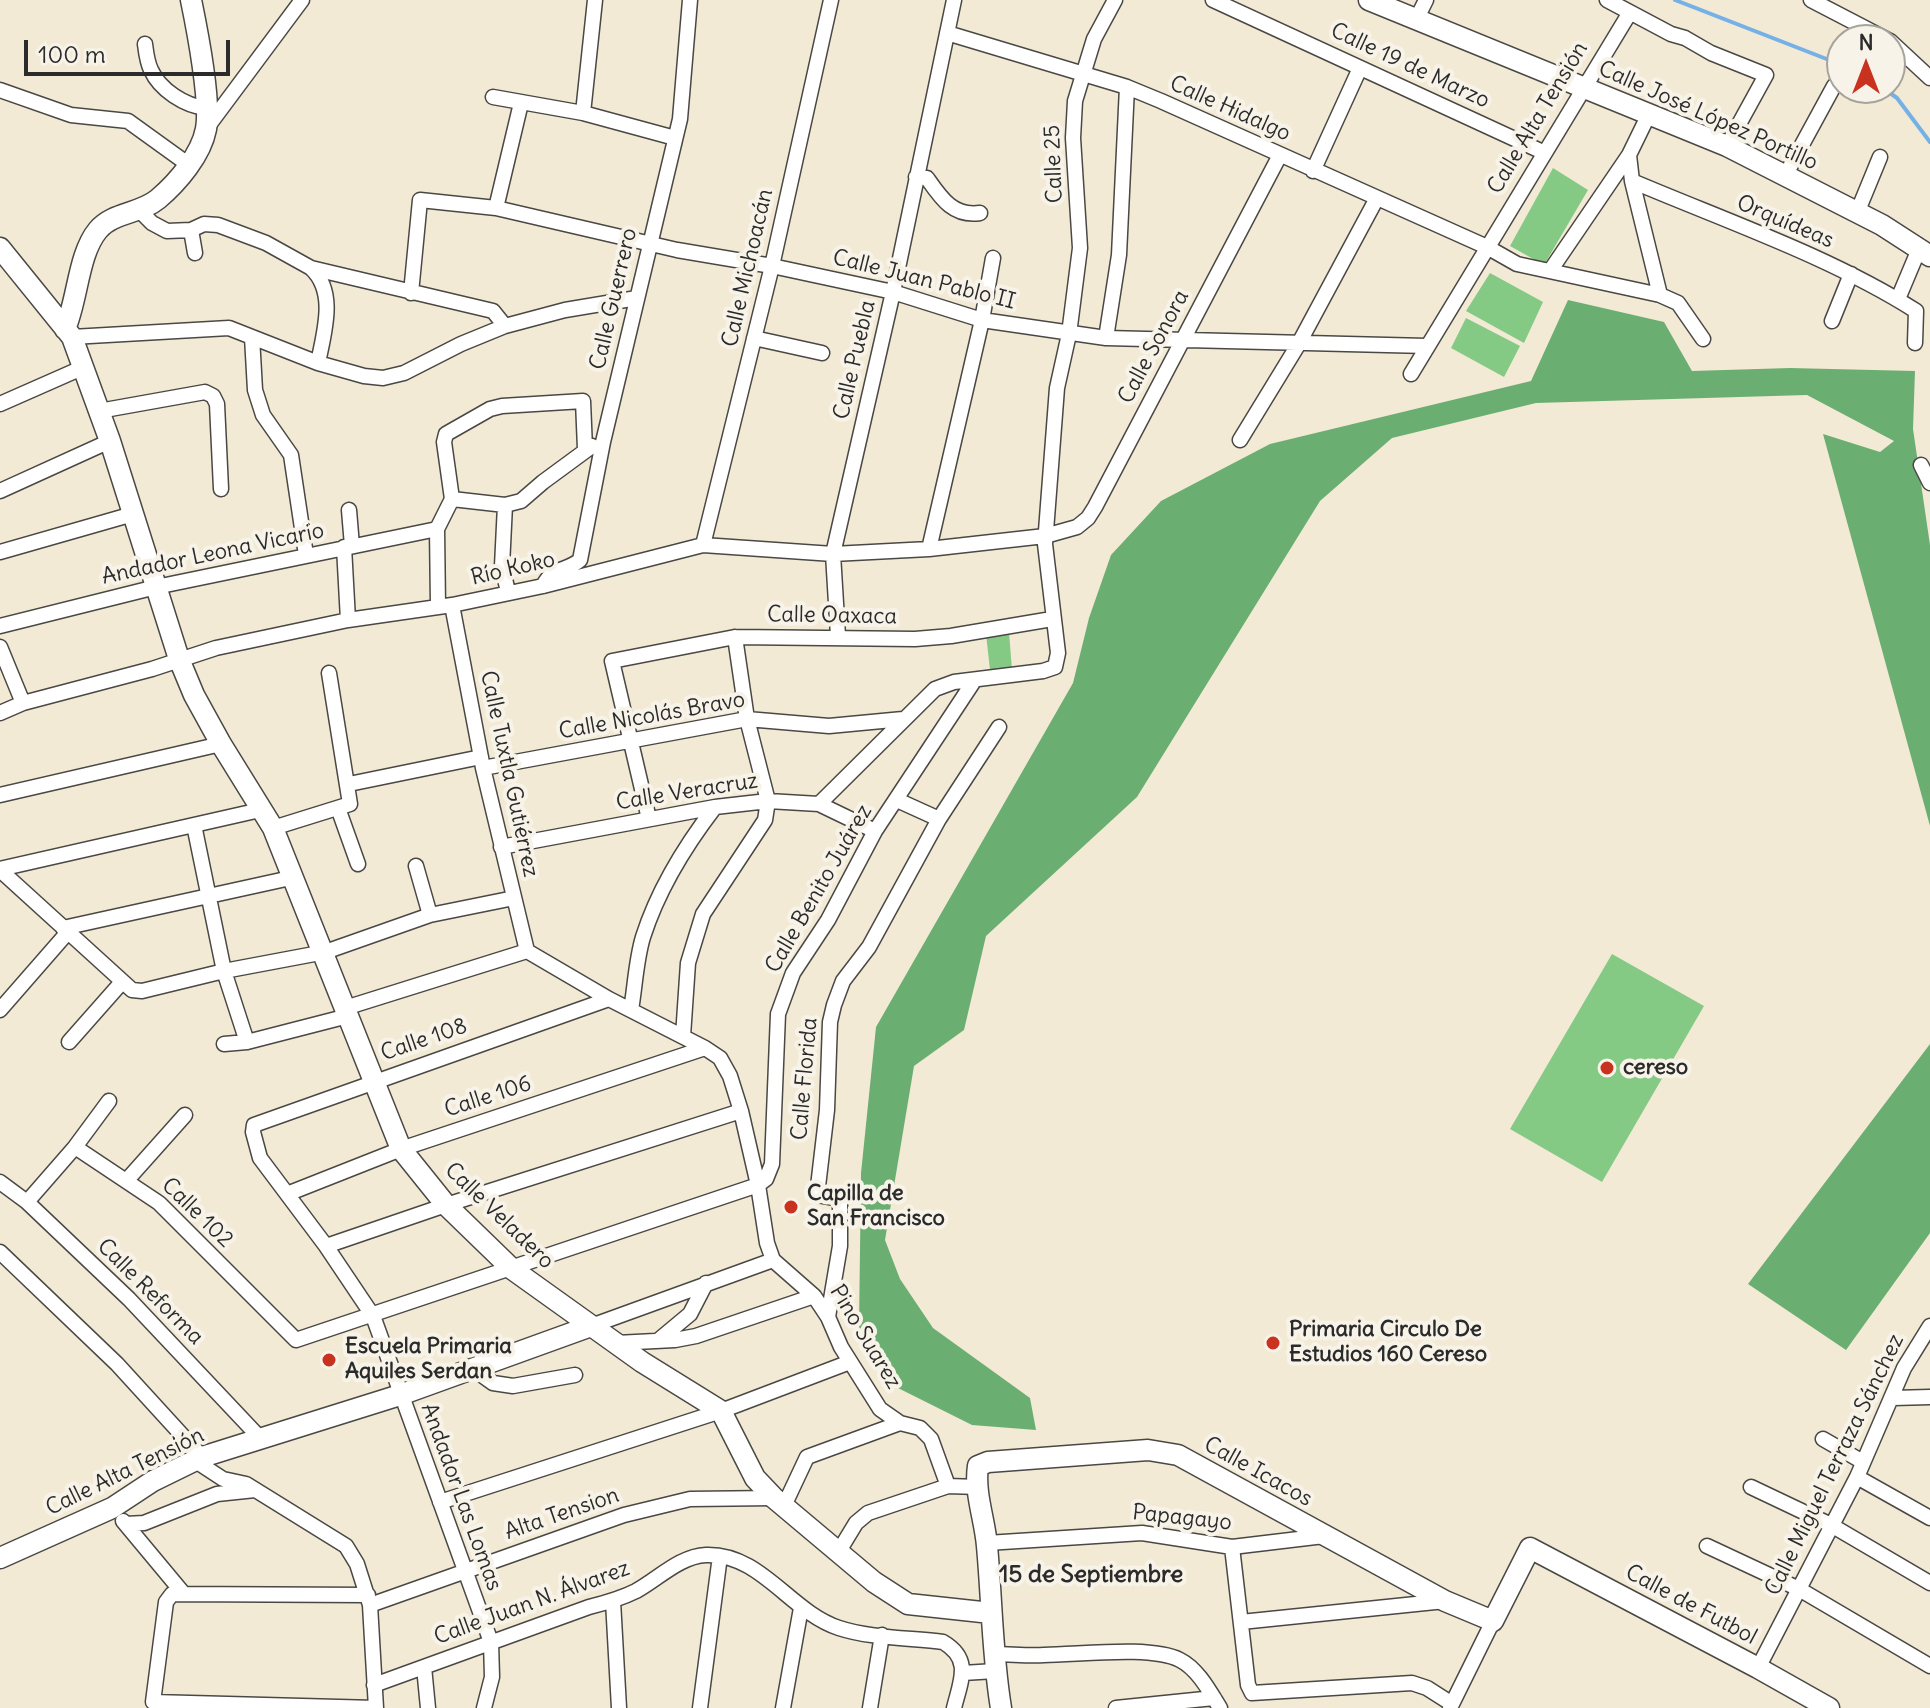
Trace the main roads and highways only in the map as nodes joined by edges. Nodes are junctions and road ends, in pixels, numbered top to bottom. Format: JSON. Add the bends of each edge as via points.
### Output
{"nodes":[{"id":1,"x":191,"y":0,"type":"edge"},
{"id":2,"x":1369,"y":0,"type":"edge"},
{"id":3,"x":1421,"y":9,"type":"edge"},
{"id":4,"x":0,"y":248,"type":"edge"},
{"id":5,"x":1924,"y":253,"type":"edge"},
{"id":6,"x":69,"y":333,"type":"junction"},
{"id":7,"x":591,"y":1326,"type":"junction"},
{"id":8,"x":0,"y":1558,"type":"edge"},
{"id":9,"x":992,"y":1620,"type":"junction"},
{"id":10,"x":1493,"y":1621,"type":"joint"},
{"id":11,"x":1001,"y":1708,"type":"edge"},
{"id":12,"x":1829,"y":1708,"type":"edge"}],
"edges":[{"from":1,"to":6,"type":"main road","via":[[206,130],[189,165],[157,200],[100,227],[88,244]]},
{"from":2,"to":3,"type":"main road","name":"Calle José López Portillo"},
{"from":3,"to":5,"type":"main road","name":"Calle José López Portillo","via":[[1727,146]]},
{"from":4,"to":6,"type":"main road","name":"Calle Veladero"},
{"from":6,"to":7,"type":"main road","name":"Calle Veladero","via":[[110,441],[179,659],[221,744],[273,828],[401,1149],[446,1205],[512,1269]]},
{"from":7,"to":8,"type":"main road","name":"Calle Alta Tensión","via":[[400,1395],[198,1459],[153,1481],[119,1516]]},
{"from":7,"to":9,"type":"main road","name":"Calle Veladero","via":[[721,1411],[755,1478],[874,1582],[908,1604]]},
{"from":9,"to":10,"type":"main road","name":"Calle Icacos","via":[[978,1476],[988,1462],[1148,1450],[1178,1455],[1445,1601]]},
{"from":9,"to":11,"type":"main road"},
{"from":10,"to":12,"type":"main road","name":"Calle de Futbol","via":[[1530,1548]]}]}
